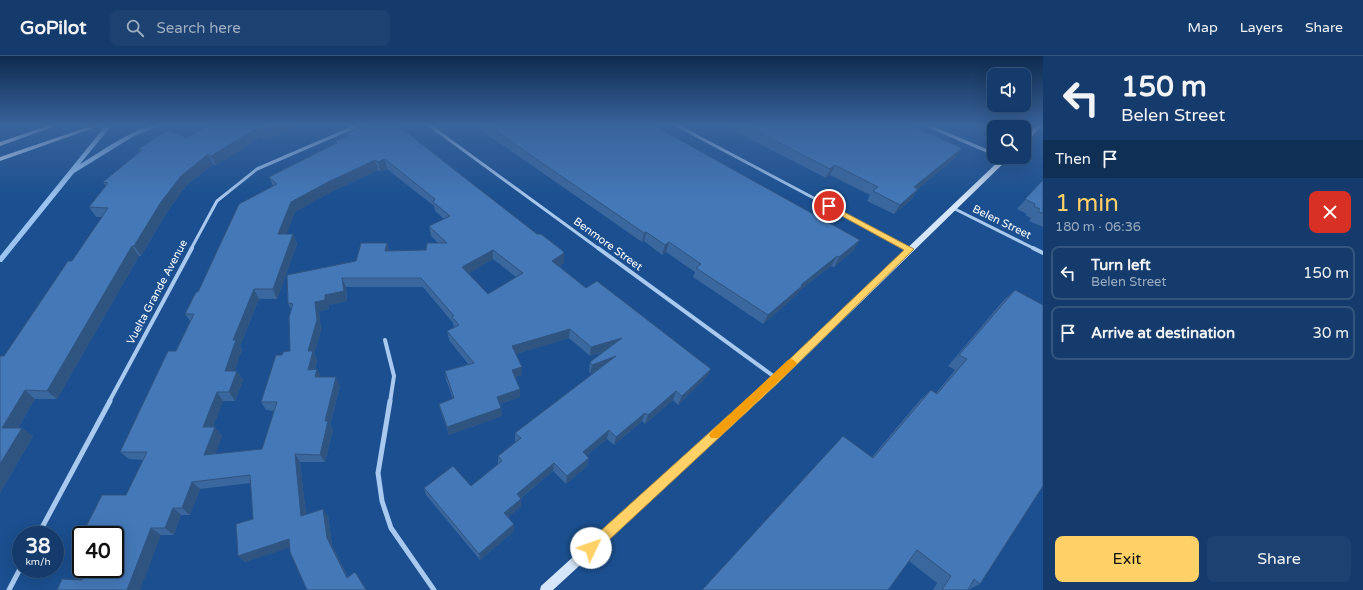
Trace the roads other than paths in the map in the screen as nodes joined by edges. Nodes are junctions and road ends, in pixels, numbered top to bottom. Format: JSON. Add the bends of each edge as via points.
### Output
{"nodes":[{"id":1,"x":27,"y":150,"type":"edge"},
{"id":2,"x":301,"y":150,"type":"edge"},
{"id":3,"x":463,"y":150,"type":"edge"},
{"id":4,"x":723,"y":150,"type":"edge"},
{"id":5,"x":0,"y":159,"type":"edge"},
{"id":6,"x":998,"y":164,"type":"edge"},
{"id":7,"x":953,"y":208,"type":"junction"},
{"id":8,"x":910,"y":249,"type":"junction"},
{"id":9,"x":1043,"y":253,"type":"edge"},
{"id":10,"x":385,"y":340,"type":"dead end"},
{"id":11,"x":776,"y":378,"type":"junction"},
{"id":12,"x":43,"y":526,"type":"edge"},
{"id":13,"x":15,"y":578,"type":"edge"},
{"id":14,"x":9,"y":590,"type":"edge"},
{"id":15,"x":434,"y":590,"type":"edge"},
{"id":16,"x":545,"y":590,"type":"edge"}],
"edges":[{"from":1,"to":5,"type":"street"},
{"from":2,"to":12,"type":"street","name":"Vuelta Grande Avenue","via":[[257,169],[217,201]]},
{"from":3,"to":11,"type":"street","name":"Benmore Street"},
{"from":4,"to":8,"type":"street"},
{"from":6,"to":7,"type":"street"},
{"from":7,"to":8,"type":"street"},
{"from":7,"to":9,"type":"street","name":"Belen Street"},
{"from":8,"to":11,"type":"street"},
{"from":10,"to":15,"type":"street","via":[[394,376],[378,473],[382,501],[391,528]]},
{"from":11,"to":16,"type":"street"},
{"from":13,"to":14,"type":"street"}]}
